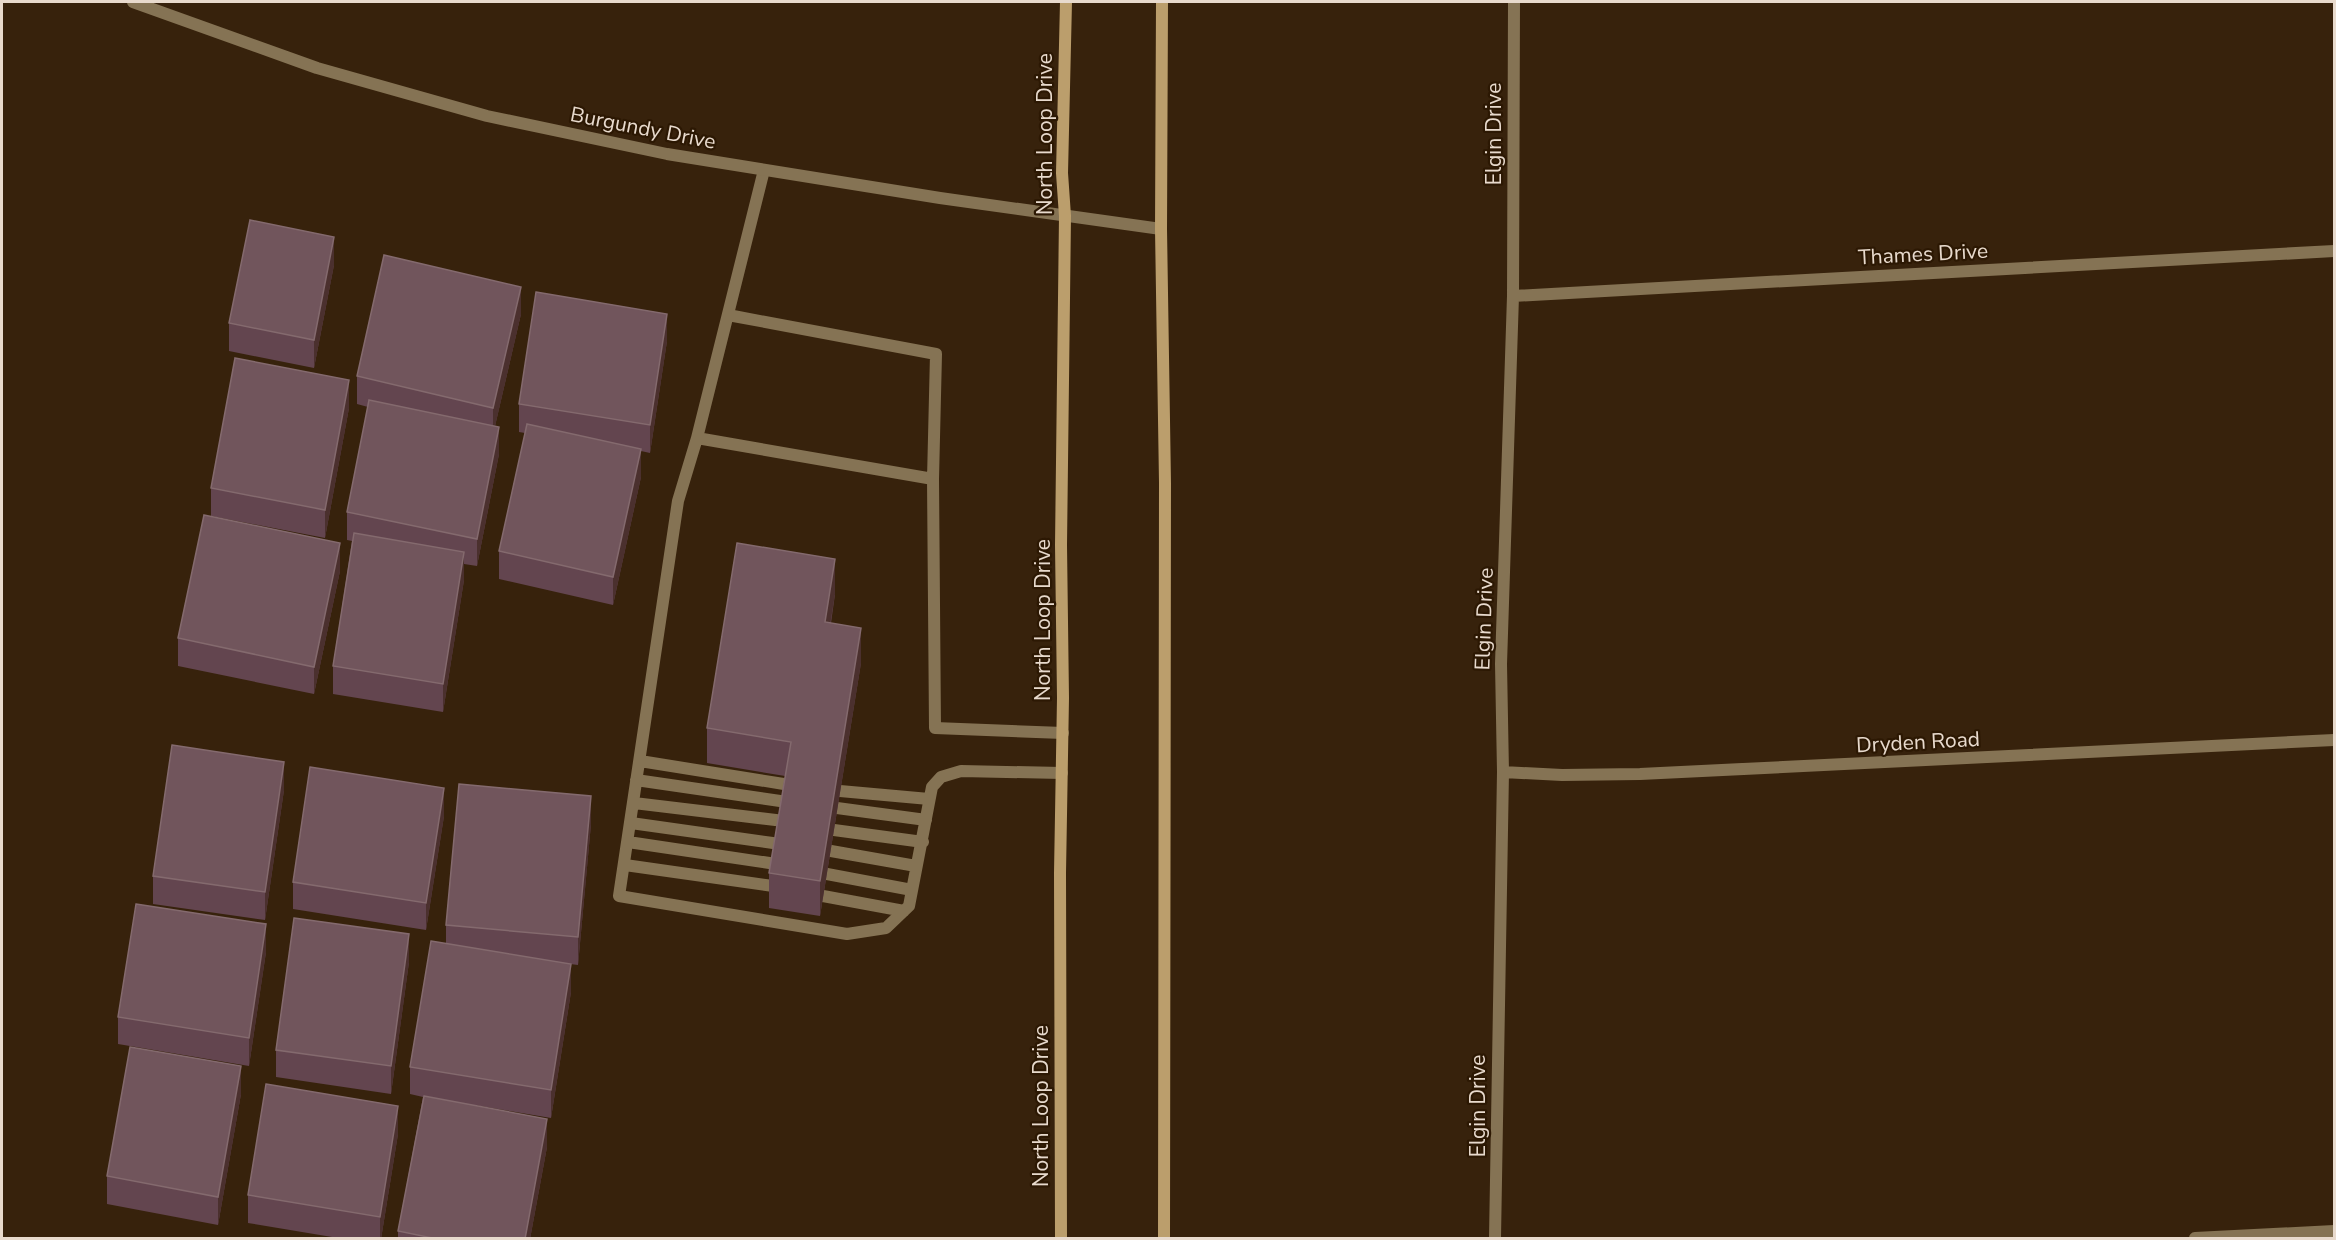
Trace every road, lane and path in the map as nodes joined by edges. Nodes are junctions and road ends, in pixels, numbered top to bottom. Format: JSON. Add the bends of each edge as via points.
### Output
{"nodes":[{"id":1,"x":133,"y":2,"type":"edge"},
{"id":2,"x":1066,"y":2,"type":"edge"},
{"id":3,"x":1162,"y":2,"type":"edge"},
{"id":4,"x":1514,"y":2,"type":"edge"},
{"id":5,"x":764,"y":170,"type":"junction"},
{"id":6,"x":1065,"y":216,"type":"junction"},
{"id":7,"x":1161,"y":229,"type":"junction"},
{"id":8,"x":2334,"y":251,"type":"edge"},
{"id":9,"x":1514,"y":296,"type":"junction"},
{"id":10,"x":728,"y":315,"type":"junction"},
{"id":11,"x":697,"y":438,"type":"junction"},
{"id":12,"x":933,"y":479,"type":"junction"},
{"id":13,"x":1063,"y":733,"type":"junction"},
{"id":14,"x":2334,"y":740,"type":"edge"},
{"id":15,"x":640,"y":761,"type":"junction"},
{"id":16,"x":1503,"y":772,"type":"junction"},
{"id":17,"x":1062,"y":773,"type":"junction"},
{"id":18,"x":636,"y":780,"type":"junction"},
{"id":19,"x":790,"y":785,"type":"edge"},
{"id":20,"x":840,"y":791,"type":"edge"},
{"id":21,"x":929,"y":800,"type":"junction"},
{"id":22,"x":634,"y":802,"type":"junction"},
{"id":23,"x":787,"y":802,"type":"edge"},
{"id":24,"x":837,"y":808,"type":"edge"},
{"id":25,"x":926,"y":820,"type":"junction"},
{"id":26,"x":784,"y":821,"type":"edge"},
{"id":27,"x":631,"y":823,"type":"junction"},
{"id":28,"x":834,"y":830,"type":"edge"},
{"id":29,"x":628,"y":842,"type":"junction"},
{"id":30,"x":922,"y":842,"type":"junction"},
{"id":31,"x":780,"y":844,"type":"edge"},
{"id":32,"x":831,"y":851,"type":"edge"},
{"id":33,"x":776,"y":864,"type":"edge"},
{"id":34,"x":625,"y":865,"type":"junction"},
{"id":35,"x":916,"y":866,"type":"junction"},
{"id":36,"x":827,"y":874,"type":"edge"},
{"id":37,"x":773,"y":886,"type":"edge"},
{"id":38,"x":912,"y":890,"type":"junction"},
{"id":39,"x":823,"y":896,"type":"edge"},
{"id":40,"x":904,"y":911,"type":"junction"},
{"id":41,"x":2334,"y":1231,"type":"edge"},
{"id":42,"x":1061,"y":1239,"type":"edge"},
{"id":43,"x":1164,"y":1239,"type":"edge"},
{"id":44,"x":1495,"y":1239,"type":"edge"},
{"id":45,"x":2195,"y":1239,"type":"edge"}],
"edges":[{"from":1,"to":5,"type":"street","name":"Burgundy Drive","via":[[317,68],[487,116]]},
{"from":2,"to":6,"type":"main road","name":"North Loop Drive","via":[[1062,173]]},
{"from":3,"to":7,"type":"main road"},
{"from":4,"to":9,"type":"street","name":"Elgin Drive"},
{"from":5,"to":6,"type":"street","name":"Burgundy Drive"},
{"from":5,"to":10,"type":"street"},
{"from":6,"to":7,"type":"street","name":"Burgundy Drive"},
{"from":6,"to":13,"type":"main road","name":"North Loop Drive"},
{"from":7,"to":43,"type":"main road","via":[[1165,483]]},
{"from":8,"to":9,"type":"street","name":"Thames Drive"},
{"from":9,"to":16,"type":"street","name":"Elgin Drive","via":[[1501,664]]},
{"from":10,"to":11,"type":"street"},
{"from":10,"to":12,"type":"street","via":[[936,354]]},
{"from":11,"to":12,"type":"street"},
{"from":11,"to":15,"type":"street","via":[[678,501]]},
{"from":12,"to":13,"type":"street","via":[[935,728]]},
{"from":13,"to":17,"type":"main road","name":"North Loop Drive"},
{"from":14,"to":16,"type":"street","name":"Dryden Road","via":[[1640,774]]},
{"from":15,"to":18,"type":"street"},
{"from":15,"to":19,"type":"street"},
{"from":16,"to":44,"type":"street","name":"Elgin Drive"},
{"from":17,"to":21,"type":"street","via":[[961,771],[941,777],[932,787]]},
{"from":17,"to":42,"type":"main road","name":"North Loop Drive"},
{"from":18,"to":22,"type":"street"},
{"from":18,"to":23,"type":"street"},
{"from":20,"to":21,"type":"street"},
{"from":21,"to":25,"type":"street"},
{"from":22,"to":26,"type":"street"},
{"from":22,"to":27,"type":"street"},
{"from":24,"to":25,"type":"street"},
{"from":25,"to":30,"type":"street"},
{"from":27,"to":29,"type":"street"},
{"from":27,"to":31,"type":"street"},
{"from":28,"to":30,"type":"street"},
{"from":29,"to":33,"type":"street"},
{"from":29,"to":34,"type":"street"},
{"from":30,"to":35,"type":"street"},
{"from":32,"to":35,"type":"street"},
{"from":34,"to":37,"type":"street"},
{"from":34,"to":40,"type":"street","via":[[619,896],[824,931],[847,934],[886,928]]},
{"from":35,"to":38,"type":"street"},
{"from":36,"to":38,"type":"street"},
{"from":38,"to":40,"type":"street"},
{"from":39,"to":40,"type":"street"},
{"from":41,"to":45,"type":"street"}]}
